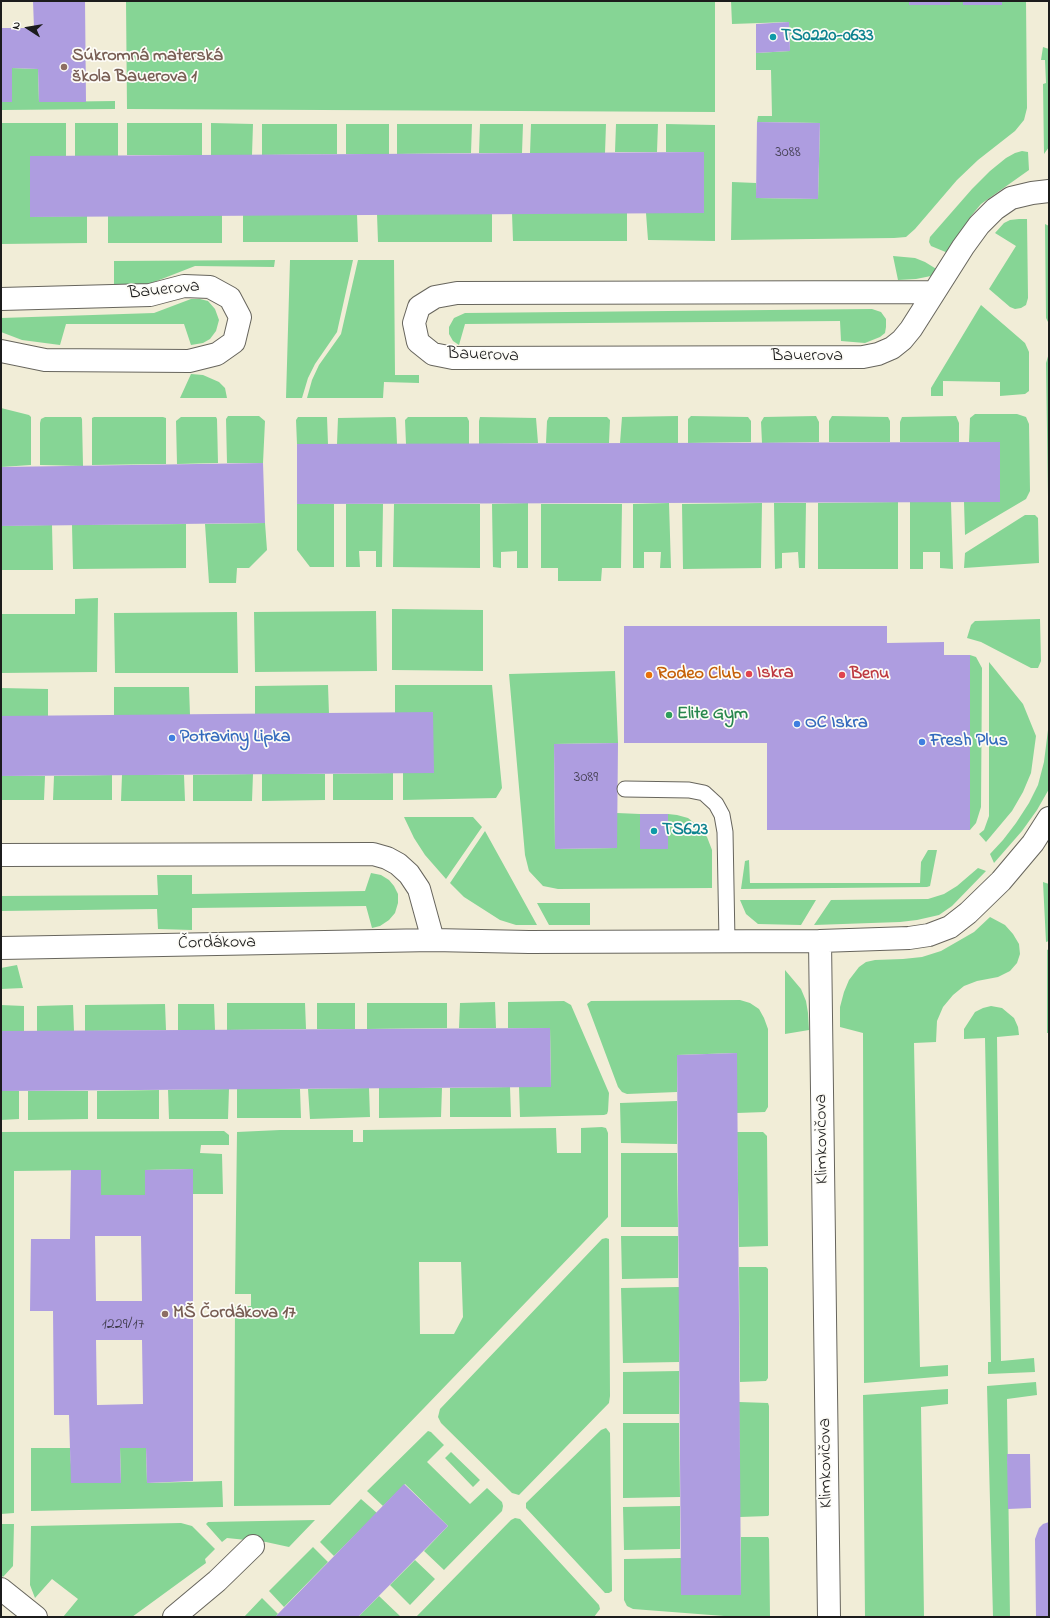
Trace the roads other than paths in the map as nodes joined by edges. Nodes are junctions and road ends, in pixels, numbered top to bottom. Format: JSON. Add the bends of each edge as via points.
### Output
{"nodes":[{"id":1,"x":1049,"y":191,"type":"edge"},
{"id":2,"x":934,"y":292,"type":"junction"},
{"id":3,"x":1,"y":299,"type":"edge"},
{"id":4,"x":1,"y":351,"type":"edge"},
{"id":5,"x":625,"y":789,"type":"dead end"},
{"id":6,"x":1049,"y":818,"type":"edge"},
{"id":7,"x":1,"y":855,"type":"edge"},
{"id":8,"x":433,"y":940,"type":"junction"},
{"id":9,"x":727,"y":941,"type":"junction"},
{"id":10,"x":820,"y":941,"type":"junction"},
{"id":11,"x":1,"y":948,"type":"edge"},
{"id":12,"x":253,"y":1546,"type":"dead end"},
{"id":13,"x":1,"y":1589,"type":"edge"},
{"id":14,"x":36,"y":1617,"type":"edge"},
{"id":15,"x":174,"y":1617,"type":"edge"},
{"id":16,"x":829,"y":1617,"type":"edge"}],
"edges":[{"from":1,"to":2,"type":"street","name":"Bauerova","via":[[1011,198],[995,209],[979,225]]},
{"from":2,"to":2,"type":"street","name":"Bauerova","via":[[457,293],[435,297],[419,307],[414,323],[418,342],[432,354],[453,358],[863,357],[892,348],[902,340]]},
{"from":3,"to":4,"type":"street","name":"Bauerova","via":[[150,295],[184,286],[210,287],[230,298],[240,317],[234,342],[217,354],[189,361],[44,360]]},
{"from":5,"to":9,"type":"lane","via":[[689,790],[704,793],[716,804],[722,815],[725,832]]},
{"from":6,"to":10,"type":"street","via":[[1033,843],[1005,876],[950,927],[929,935],[909,938]]},
{"from":7,"to":8,"type":"street","via":[[373,854],[398,864],[409,874],[419,889]]},
{"from":8,"to":9,"type":"street","name":"Čordákova"},
{"from":8,"to":11,"type":"street","name":"Čordákova"},
{"from":9,"to":10,"type":"street","name":"Čordákova"},
{"from":10,"to":16,"type":"street","name":"Klimkovičova"},
{"from":12,"to":15,"type":"street"},
{"from":13,"to":14,"type":"street"}]}
